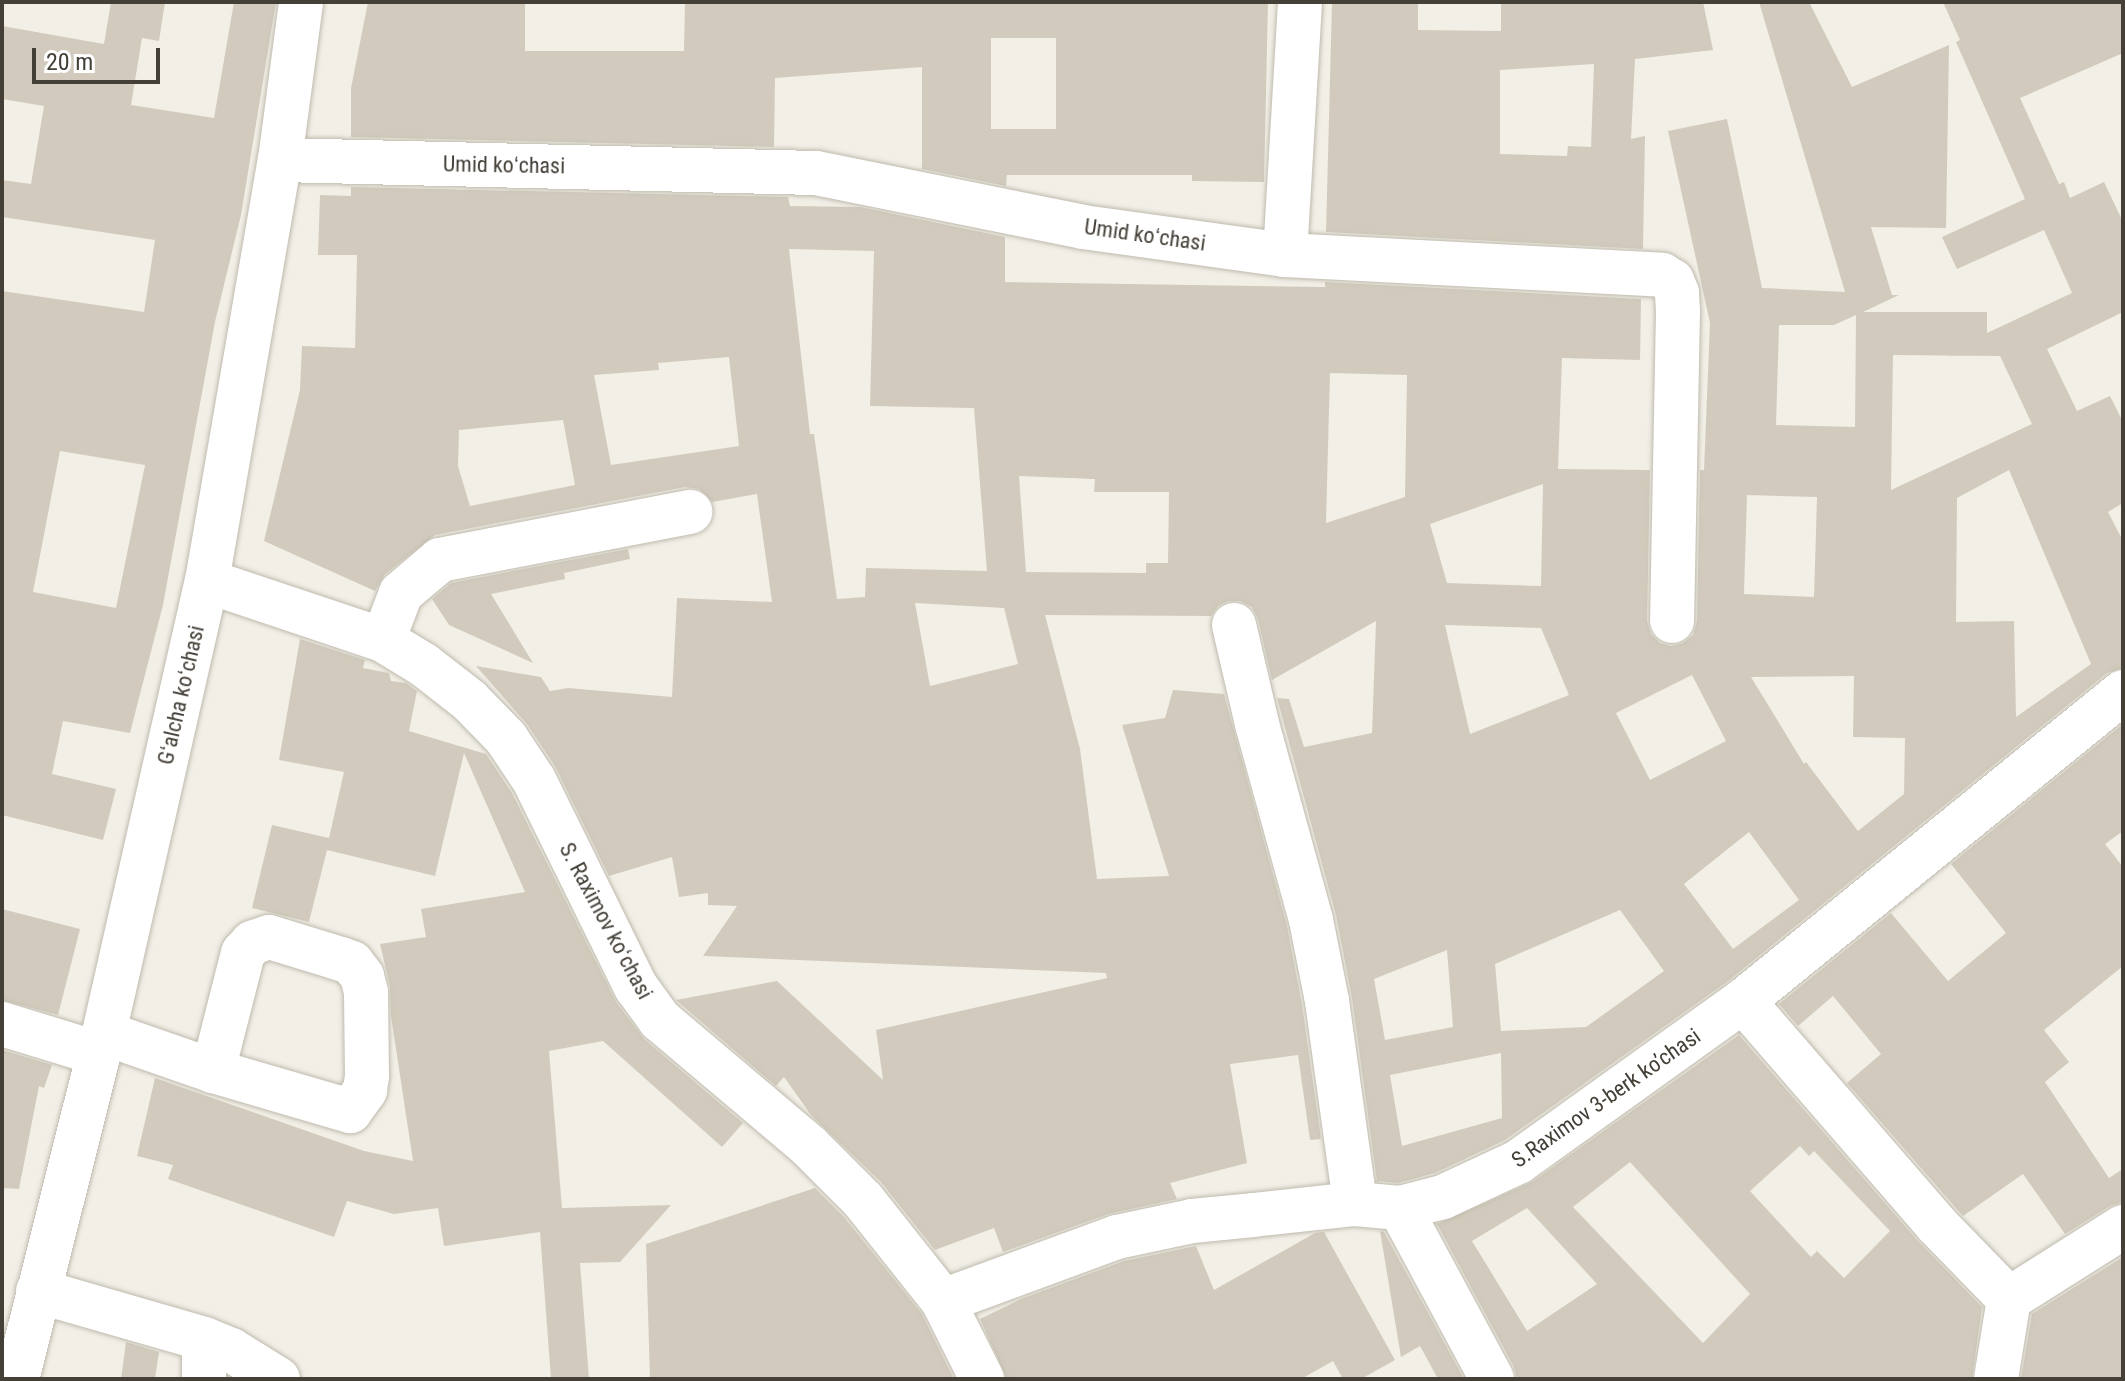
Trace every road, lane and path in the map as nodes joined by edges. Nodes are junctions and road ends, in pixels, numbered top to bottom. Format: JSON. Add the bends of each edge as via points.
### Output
{"nodes":[{"id":1,"x":301,"y":2,"type":"edge"},
{"id":2,"x":1300,"y":2,"type":"edge"},
{"id":3,"x":280,"y":160,"type":"junction"},
{"id":4,"x":1285,"y":255,"type":"junction"},
{"id":5,"x":690,"y":512,"type":"dead end"},
{"id":6,"x":207,"y":581,"type":"junction"},
{"id":7,"x":1672,"y":621,"type":"dead end"},
{"id":8,"x":1234,"y":625,"type":"dead end"},
{"id":9,"x":383,"y":640,"type":"junction"},
{"id":10,"x":2123,"y":692,"type":"edge"},
{"id":11,"x":1743,"y":1001,"type":"junction"},
{"id":12,"x":2,"y":1024,"type":"edge"},
{"id":13,"x":101,"y":1043,"type":"junction"},
{"id":14,"x":213,"y":1071,"type":"dead end"},
{"id":15,"x":1355,"y":1204,"type":"junction"},
{"id":16,"x":1400,"y":1208,"type":"junction"},
{"id":17,"x":2123,"y":1227,"type":"edge"},
{"id":18,"x":38,"y":1291,"type":"junction"},
{"id":19,"x":2009,"y":1299,"type":"junction"},
{"id":20,"x":943,"y":1301,"type":"junction"},
{"id":21,"x":204,"y":1359,"type":"edge"},
{"id":22,"x":17,"y":1379,"type":"edge"},
{"id":23,"x":278,"y":1379,"type":"edge"},
{"id":24,"x":982,"y":1379,"type":"edge"},
{"id":25,"x":1492,"y":1379,"type":"edge"},
{"id":26,"x":1996,"y":1379,"type":"edge"}],
"edges":[{"from":1,"to":3,"type":"street","name":"Gʻalcha koʻchasi"},
{"from":2,"to":4,"type":"street"},
{"from":3,"to":4,"type":"street","name":"Umid koʻchasi","via":[[816,173],[1083,227]]},
{"from":3,"to":6,"type":"street","name":"Gʻalcha koʻchasi"},
{"from":4,"to":7,"type":"street","name":"Umid koʻchasi","via":[[1650,272],[1672,281],[1678,311]]},
{"from":5,"to":9,"type":"street","via":[[440,560],[401,593]]},
{"from":6,"to":9,"type":"street","name":"S. Raximov koʻchasi"},
{"from":6,"to":13,"type":"street","name":"Gʻalcha koʻchasi"},
{"from":8,"to":15,"type":"street","via":[[1311,920]]},
{"from":9,"to":20,"type":"street","name":"S. Raximov koʻchasi","via":[[470,701],[506,738],[534,780],[636,987],[660,1020],[809,1146],[863,1200]]},
{"from":10,"to":11,"type":"street","name":"S.Raximov 3-berk koʼchasi"},
{"from":11,"to":16,"type":"street","name":"S.Raximov 3-berk koʼchasi","via":[[1518,1162],[1443,1197]]},
{"from":11,"to":19,"type":"street","via":[[1936,1224]]},
{"from":12,"to":13,"type":"street"},
{"from":13,"to":14,"type":"street"},
{"from":13,"to":18,"type":"street","name":"Gʻalcha koʻchasi"},
{"from":15,"to":16,"type":"street","name":"S.Raximov 3-berk koʼchasi"},
{"from":15,"to":20,"type":"street","name":"S.Raximov 3-berk koʼchasi","via":[[1192,1221],[1117,1237]]},
{"from":16,"to":25,"type":"street"},
{"from":17,"to":19,"type":"street"},
{"from":18,"to":21,"type":"street"},
{"from":18,"to":22,"type":"street","name":"Gʻalcha koʻchasi"},
{"from":19,"to":26,"type":"street"},
{"from":20,"to":24,"type":"street","name":"S. Raximov koʻchasi"},
{"from":21,"to":23,"type":"street","via":[[231,1350]]}]}
